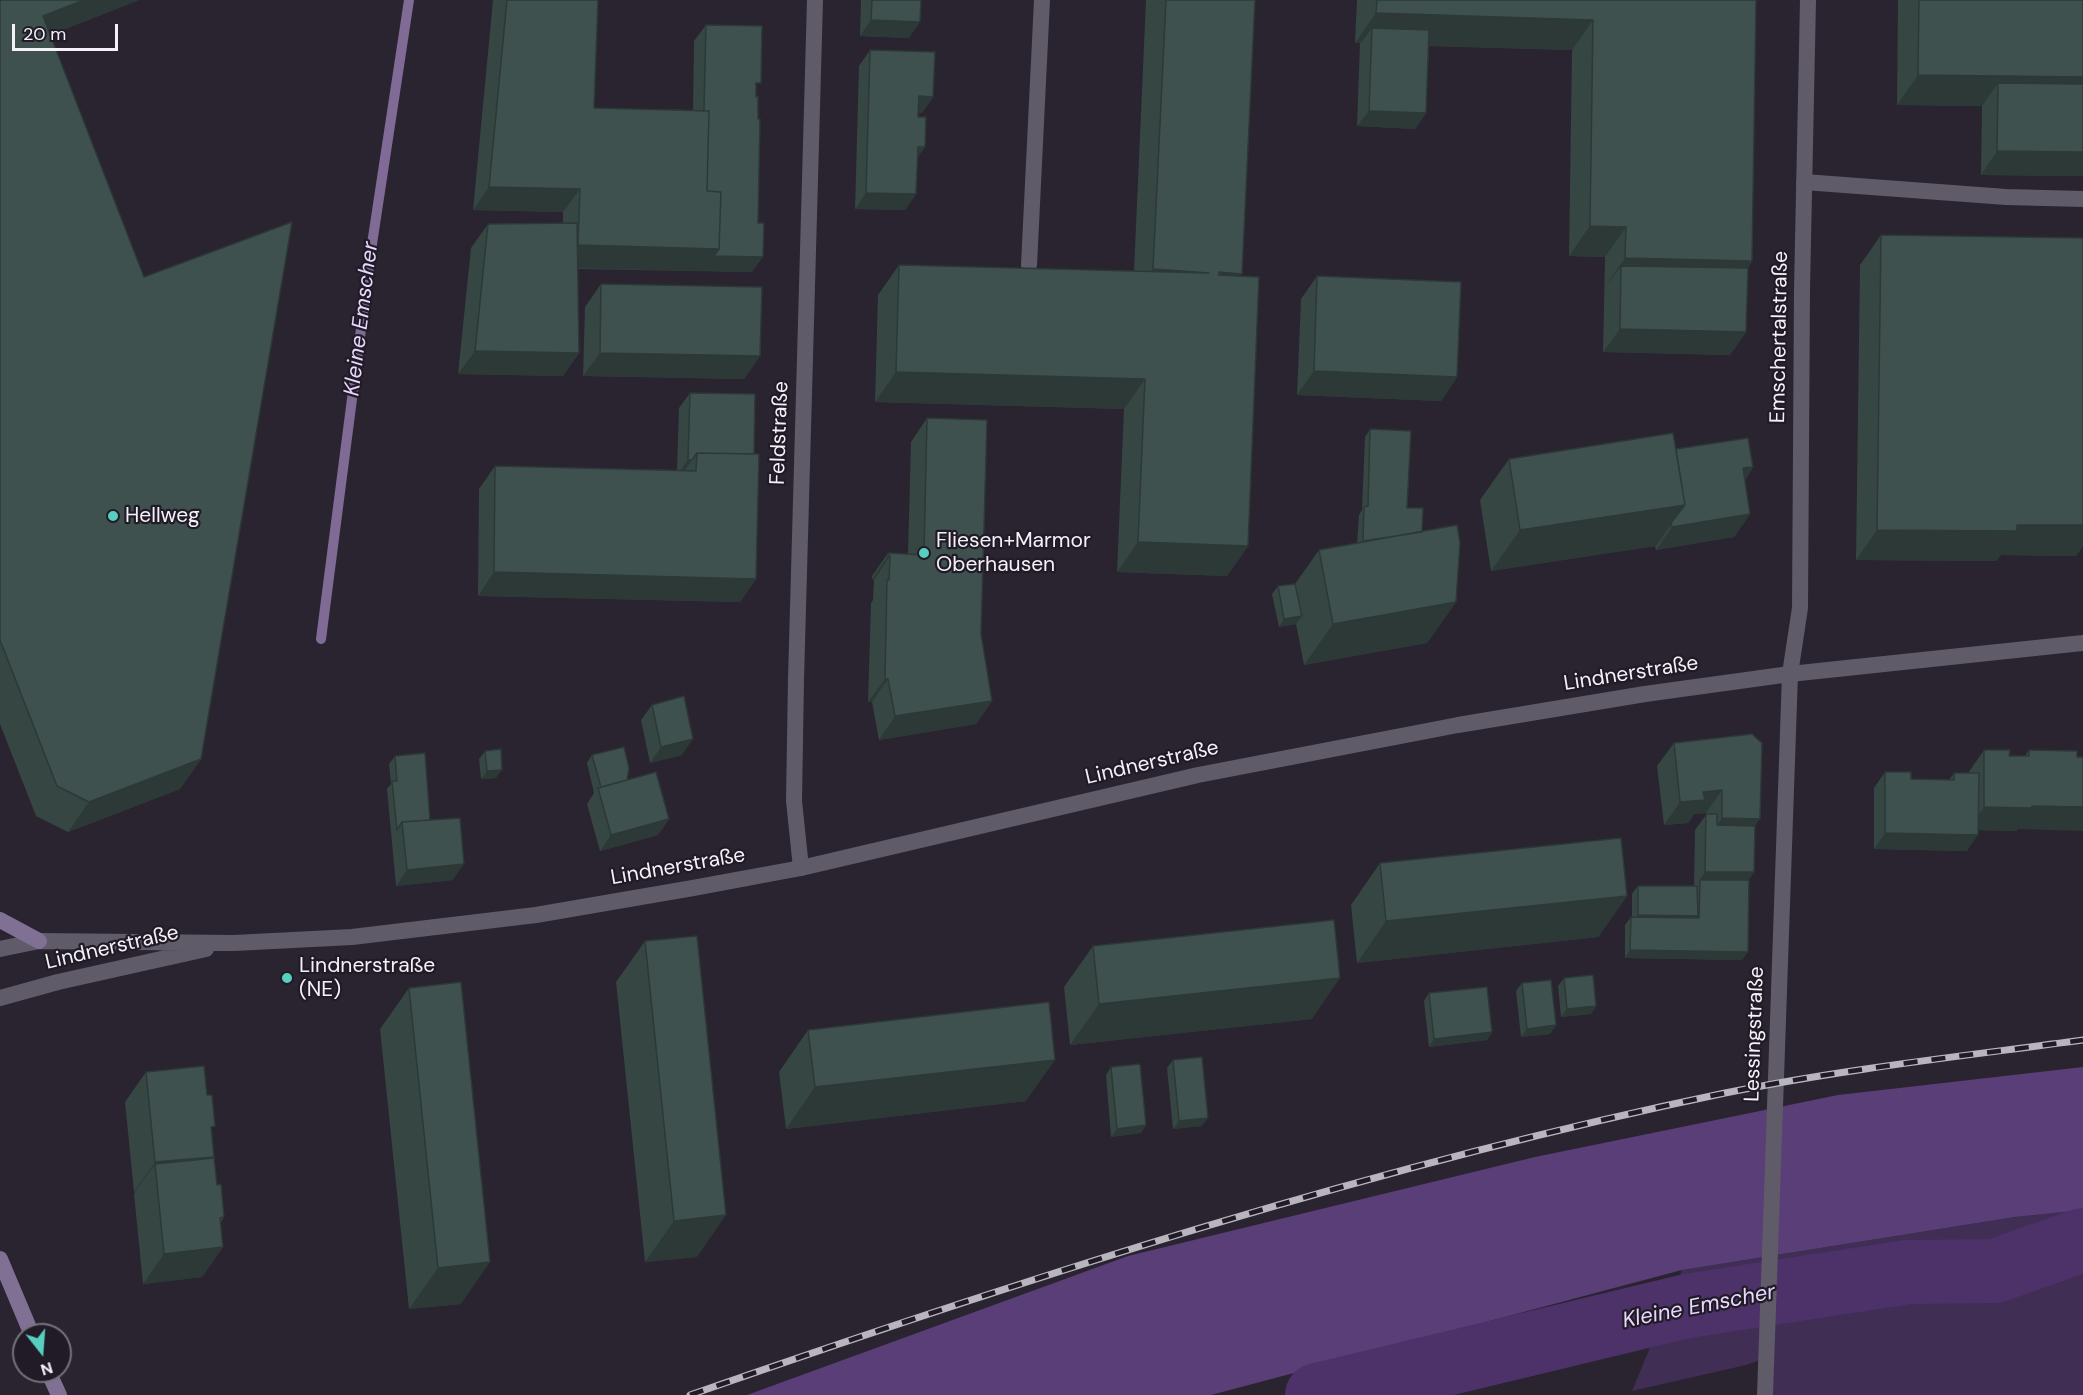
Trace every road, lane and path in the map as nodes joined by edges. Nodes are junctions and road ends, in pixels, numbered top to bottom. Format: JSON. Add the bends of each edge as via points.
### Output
{"nodes":[{"id":1,"x":815,"y":0,"type":"edge"},
{"id":2,"x":1042,"y":0,"type":"edge"},
{"id":3,"x":1808,"y":0,"type":"edge"},
{"id":4,"x":1804,"y":182,"type":"junction"},
{"id":5,"x":2083,"y":198,"type":"edge"},
{"id":6,"x":1029,"y":265,"type":"dead end"},
{"id":7,"x":2083,"y":643,"type":"edge"},
{"id":8,"x":1790,"y":674,"type":"junction"},
{"id":9,"x":801,"y":868,"type":"junction"},
{"id":10,"x":0,"y":920,"type":"edge"},
{"id":11,"x":39,"y":940,"type":"junction"},
{"id":12,"x":234,"y":943,"type":"junction"},
{"id":13,"x":0,"y":949,"type":"edge"},
{"id":14,"x":0,"y":998,"type":"edge"},
{"id":15,"x":0,"y":1259,"type":"edge"},
{"id":16,"x":27,"y":1323,"type":"edge"},
{"id":17,"x":1765,"y":1395,"type":"edge"}],
"edges":[{"from":1,"to":9,"type":"street","name":"Feldstraße","via":[[794,801]]},
{"from":2,"to":6,"type":"street"},
{"from":3,"to":4,"type":"street","name":"Emschertalstraße"},
{"from":4,"to":5,"type":"street","via":[[2006,197]]},
{"from":4,"to":8,"type":"street","name":"Emschertalstraße","via":[[1800,608]]},
{"from":7,"to":8,"type":"street","name":"Lindnerstraße"},
{"from":8,"to":9,"type":"street","name":"Lindnerstraße","via":[[1500,717],[1295,755]]},
{"from":8,"to":17,"type":"street","name":"Lessingstraße"},
{"from":9,"to":12,"type":"street","name":"Lindnerstraße","via":[[536,915],[352,937]]},
{"from":10,"to":11,"type":"main road"},
{"from":11,"to":12,"type":"street","name":"Lindnerstraße"},
{"from":11,"to":13,"type":"street","name":"Lindnerstraße"},
{"from":12,"to":14,"type":"street","name":"Lindnerstraße"},
{"from":15,"to":16,"type":"main road"}]}
